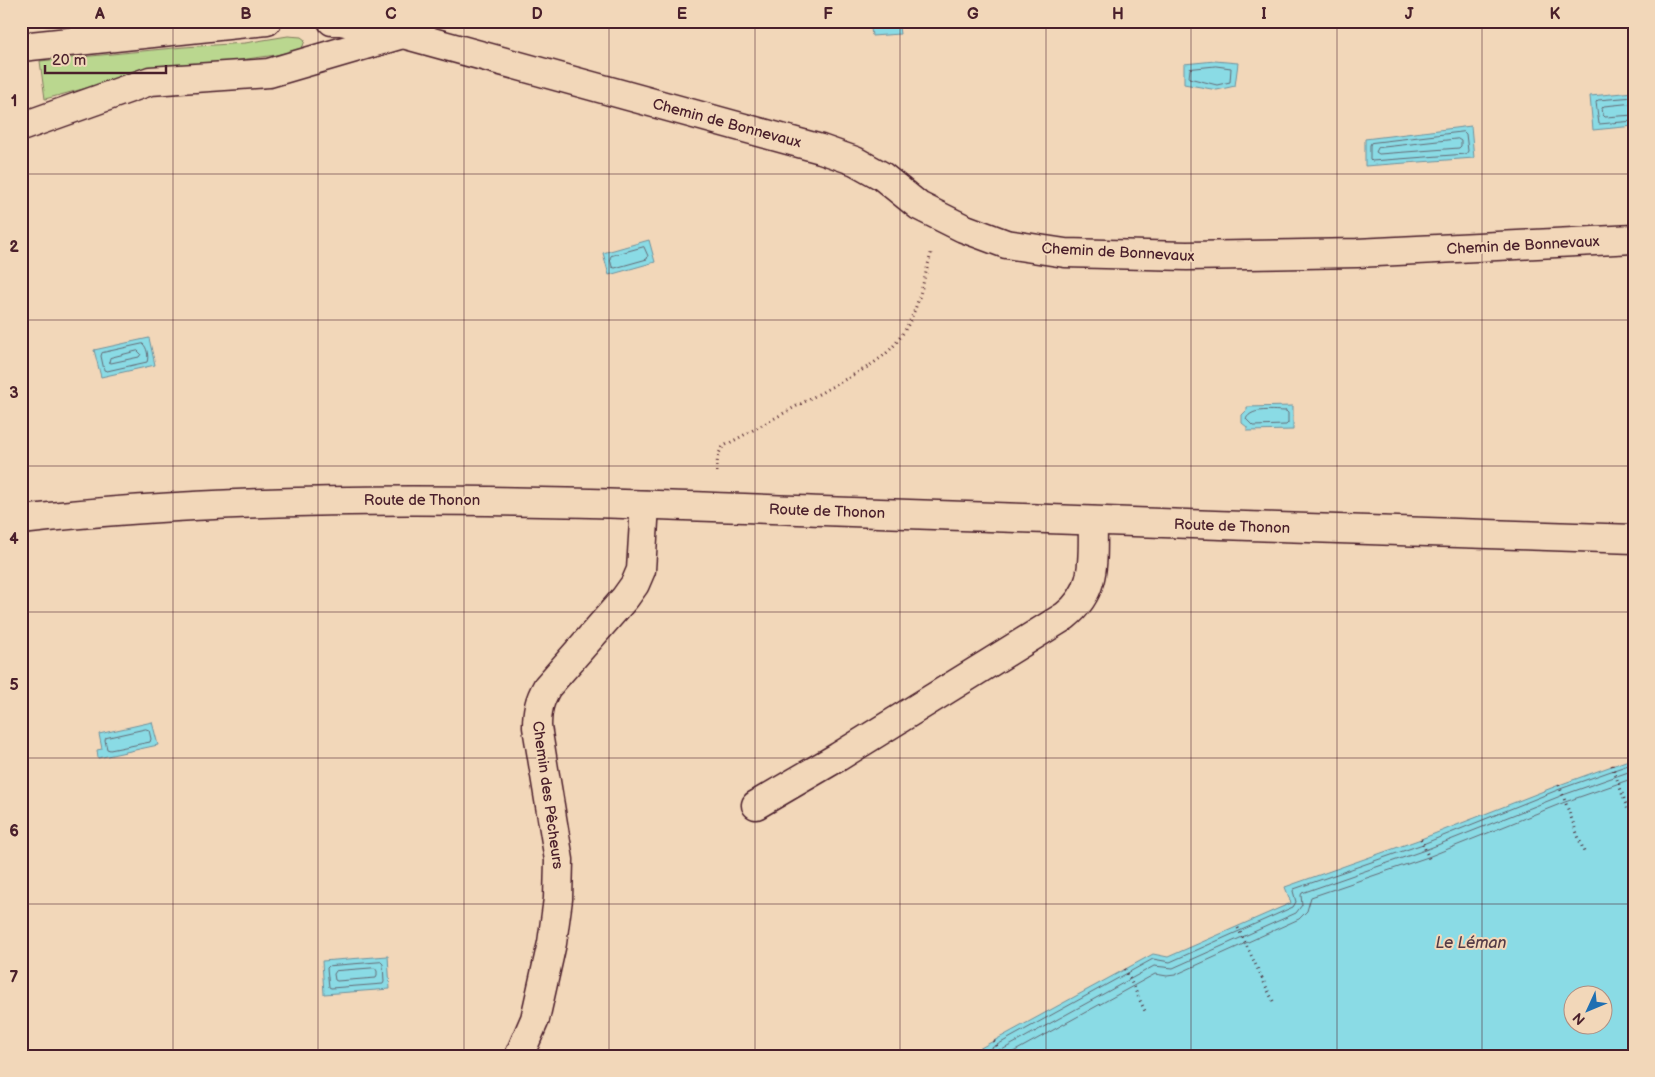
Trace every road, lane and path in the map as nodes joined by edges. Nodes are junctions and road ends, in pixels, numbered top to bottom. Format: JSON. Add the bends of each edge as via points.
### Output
{"nodes":[{"id":1,"x":267,"y":21,"type":"edge"},
{"id":2,"x":332,"y":21,"type":"edge"},
{"id":3,"x":412,"y":28,"type":"edge"},
{"id":4,"x":21,"y":47,"type":"edge"},
{"id":5,"x":21,"y":127,"type":"edge"},
{"id":6,"x":940,"y":218,"type":"junction"},
{"id":7,"x":1634,"y":239,"type":"edge"},
{"id":8,"x":645,"y":505,"type":"junction"},
{"id":9,"x":716,"y":507,"type":"junction"},
{"id":10,"x":21,"y":520,"type":"edge"},
{"id":11,"x":1093,"y":521,"type":"junction"},
{"id":12,"x":1634,"y":540,"type":"edge"},
{"id":13,"x":1612,"y":765,"type":"dead end"},
{"id":14,"x":1559,"y":785,"type":"dead end"},
{"id":15,"x":756,"y":805,"type":"dead end"},
{"id":16,"x":1634,"y":808,"type":"edge"},
{"id":17,"x":1421,"y":839,"type":"dead end"},
{"id":18,"x":1584,"y":852,"type":"dead end"},
{"id":19,"x":1430,"y":861,"type":"dead end"},
{"id":20,"x":1238,"y":928,"type":"dead end"},
{"id":21,"x":1125,"y":969,"type":"dead end"},
{"id":22,"x":1274,"y":1003,"type":"dead end"},
{"id":23,"x":1146,"y":1013,"type":"dead end"},
{"id":24,"x":994,"y":1041,"type":"dead end"},
{"id":25,"x":519,"y":1056,"type":"edge"},
{"id":26,"x":1002,"y":1056,"type":"edge"}],
"edges":[{"from":1,"to":4,"type":"street"},
{"from":2,"to":3,"type":"street","name":"Chemin de Bonnevaux"},
{"from":3,"to":5,"type":"street","via":[[269,72],[150,81]]},
{"from":3,"to":6,"type":"street","name":"Chemin de Bonnevaux","via":[[855,161],[882,176],[919,206]]},
{"from":6,"to":7,"type":"street","name":"Chemin de Bonnevaux","via":[[1006,244],[1065,252],[1187,256],[1358,253]]},
{"from":6,"to":9,"type":"path","via":[[917,304],[898,341],[866,368],[724,446],[718,457]]},
{"from":8,"to":9,"type":"street","name":"Route de Thonon"},
{"from":8,"to":10,"type":"street","name":"Route de Thonon","via":[[446,500],[286,501],[153,508]]},
{"from":8,"to":25,"type":"street","name":"Chemin des Pêcheurs","via":[[641,570],[635,584],[547,687],[539,701],[538,736],[559,860],[558,899],[535,1019]]},
{"from":9,"to":11,"type":"street","name":"Route de Thonon"},
{"from":11,"to":12,"type":"street","name":"Route de Thonon"},
{"from":11,"to":15,"type":"street","via":[[1090,584],[1076,608]]},
{"from":13,"to":16,"type":"path","via":[[1628,810]]},
{"from":14,"to":18,"type":"path"},
{"from":17,"to":19,"type":"path"},
{"from":20,"to":22,"type":"path"},
{"from":21,"to":23,"type":"path"},
{"from":24,"to":26,"type":"path"}]}
